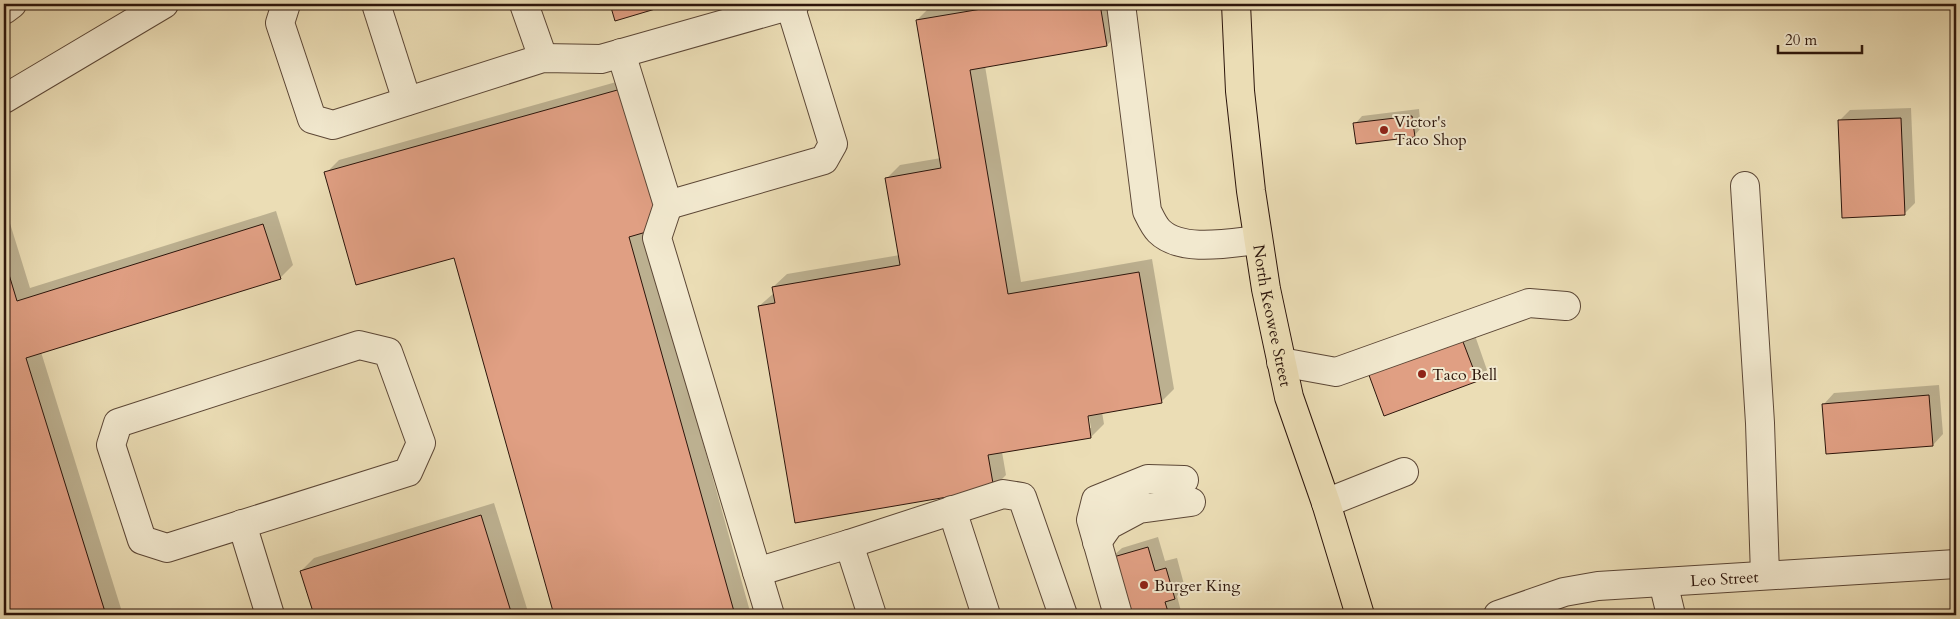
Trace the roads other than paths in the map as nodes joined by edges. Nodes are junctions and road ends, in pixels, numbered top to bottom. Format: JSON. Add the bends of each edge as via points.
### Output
{"nodes":[{"id":1,"x":12,"y":4,"type":"edge"},
{"id":2,"x":164,"y":4,"type":"edge"},
{"id":3,"x":286,"y":4,"type":"edge"},
{"id":4,"x":376,"y":4,"type":"edge"},
{"id":5,"x":524,"y":4,"type":"edge"},
{"id":6,"x":793,"y":4,"type":"edge"},
{"id":7,"x":1120,"y":4,"type":"edge"},
{"id":8,"x":1236,"y":4,"type":"edge"},
{"id":9,"x":4,"y":10,"type":"edge"},
{"id":10,"x":621,"y":53,"type":"junction"},
{"id":11,"x":543,"y":58,"type":"junction"},
{"id":12,"x":4,"y":99,"type":"edge"},
{"id":13,"x":407,"y":101,"type":"junction"},
{"id":14,"x":1744,"y":186,"type":"dead end"},
{"id":15,"x":668,"y":205,"type":"junction"},
{"id":16,"x":1258,"y":240,"type":"junction"},
{"id":17,"x":1566,"y":306,"type":"dead end"},
{"id":18,"x":1281,"y":362,"type":"junction"},
{"id":19,"x":1404,"y":472,"type":"dead end"},
{"id":20,"x":1188,"y":491,"type":"dead end"},
{"id":21,"x":1326,"y":503,"type":"junction"},
{"id":22,"x":952,"y":510,"type":"junction"},
{"id":23,"x":242,"y":524,"type":"junction"},
{"id":24,"x":849,"y":544,"type":"junction"},
{"id":25,"x":1956,"y":564,"type":"edge"},
{"id":26,"x":757,"y":572,"type":"junction"},
{"id":27,"x":1766,"y":575,"type":"junction"},
{"id":28,"x":1663,"y":582,"type":"junction"},
{"id":29,"x":270,"y":615,"type":"edge"},
{"id":30,"x":770,"y":615,"type":"edge"},
{"id":31,"x":872,"y":615,"type":"edge"},
{"id":32,"x":986,"y":615,"type":"edge"},
{"id":33,"x":1063,"y":615,"type":"edge"},
{"id":34,"x":1118,"y":615,"type":"edge"},
{"id":35,"x":1360,"y":615,"type":"edge"},
{"id":36,"x":1498,"y":615,"type":"edge"},
{"id":37,"x":1671,"y":615,"type":"edge"}],
"edges":[{"from":1,"to":9,"type":"street"},
{"from":2,"to":12,"type":"street"},
{"from":3,"to":13,"type":"street","via":[[280,23],[312,119],[333,125]]},
{"from":4,"to":13,"type":"street"},
{"from":5,"to":11,"type":"street"},
{"from":6,"to":10,"type":"street"},
{"from":6,"to":15,"type":"street","via":[[833,144],[824,160]]},
{"from":7,"to":16,"type":"street","via":[[1146,211],[1159,231],[1182,243],[1204,245]]},
{"from":8,"to":16,"type":"main road","name":"North Keowee Street","via":[[1240,91]]},
{"from":10,"to":11,"type":"street","via":[[601,59]]},
{"from":10,"to":15,"type":"street"},
{"from":11,"to":13,"type":"street"},
{"from":14,"to":27,"type":"street","via":[[1760,423]]},
{"from":15,"to":26,"type":"street","via":[[657,238]]},
{"from":16,"to":18,"type":"main road","name":"North Keowee Street"},
{"from":17,"to":18,"type":"street","via":[[1529,303],[1336,372]]},
{"from":18,"to":21,"type":"main road","name":"North Keowee Street","via":[[1288,397]]},
{"from":19,"to":21,"type":"street"},
{"from":20,"to":34,"type":"street","via":[[1148,478],[1096,500],[1091,520]]},
{"from":21,"to":35,"type":"main road","name":"North Keowee Street"},
{"from":22,"to":24,"type":"street"},
{"from":22,"to":32,"type":"street"},
{"from":22,"to":33,"type":"street","via":[[1003,494],[1022,497]]},
{"from":23,"to":23,"type":"street","via":[[167,548],[142,540],[111,444],[118,423],[359,345],[388,352],[421,443],[408,472]]},
{"from":23,"to":29,"type":"street"},
{"from":24,"to":26,"type":"street"},
{"from":24,"to":31,"type":"street"},
{"from":25,"to":27,"type":"street","name":"Leo Street"},
{"from":26,"to":30,"type":"street"},
{"from":27,"to":28,"type":"street","name":"Leo Street"},
{"from":28,"to":36,"type":"street","name":"Leo Street","via":[[1598,586],[1564,592]]},
{"from":28,"to":37,"type":"street"}]}
